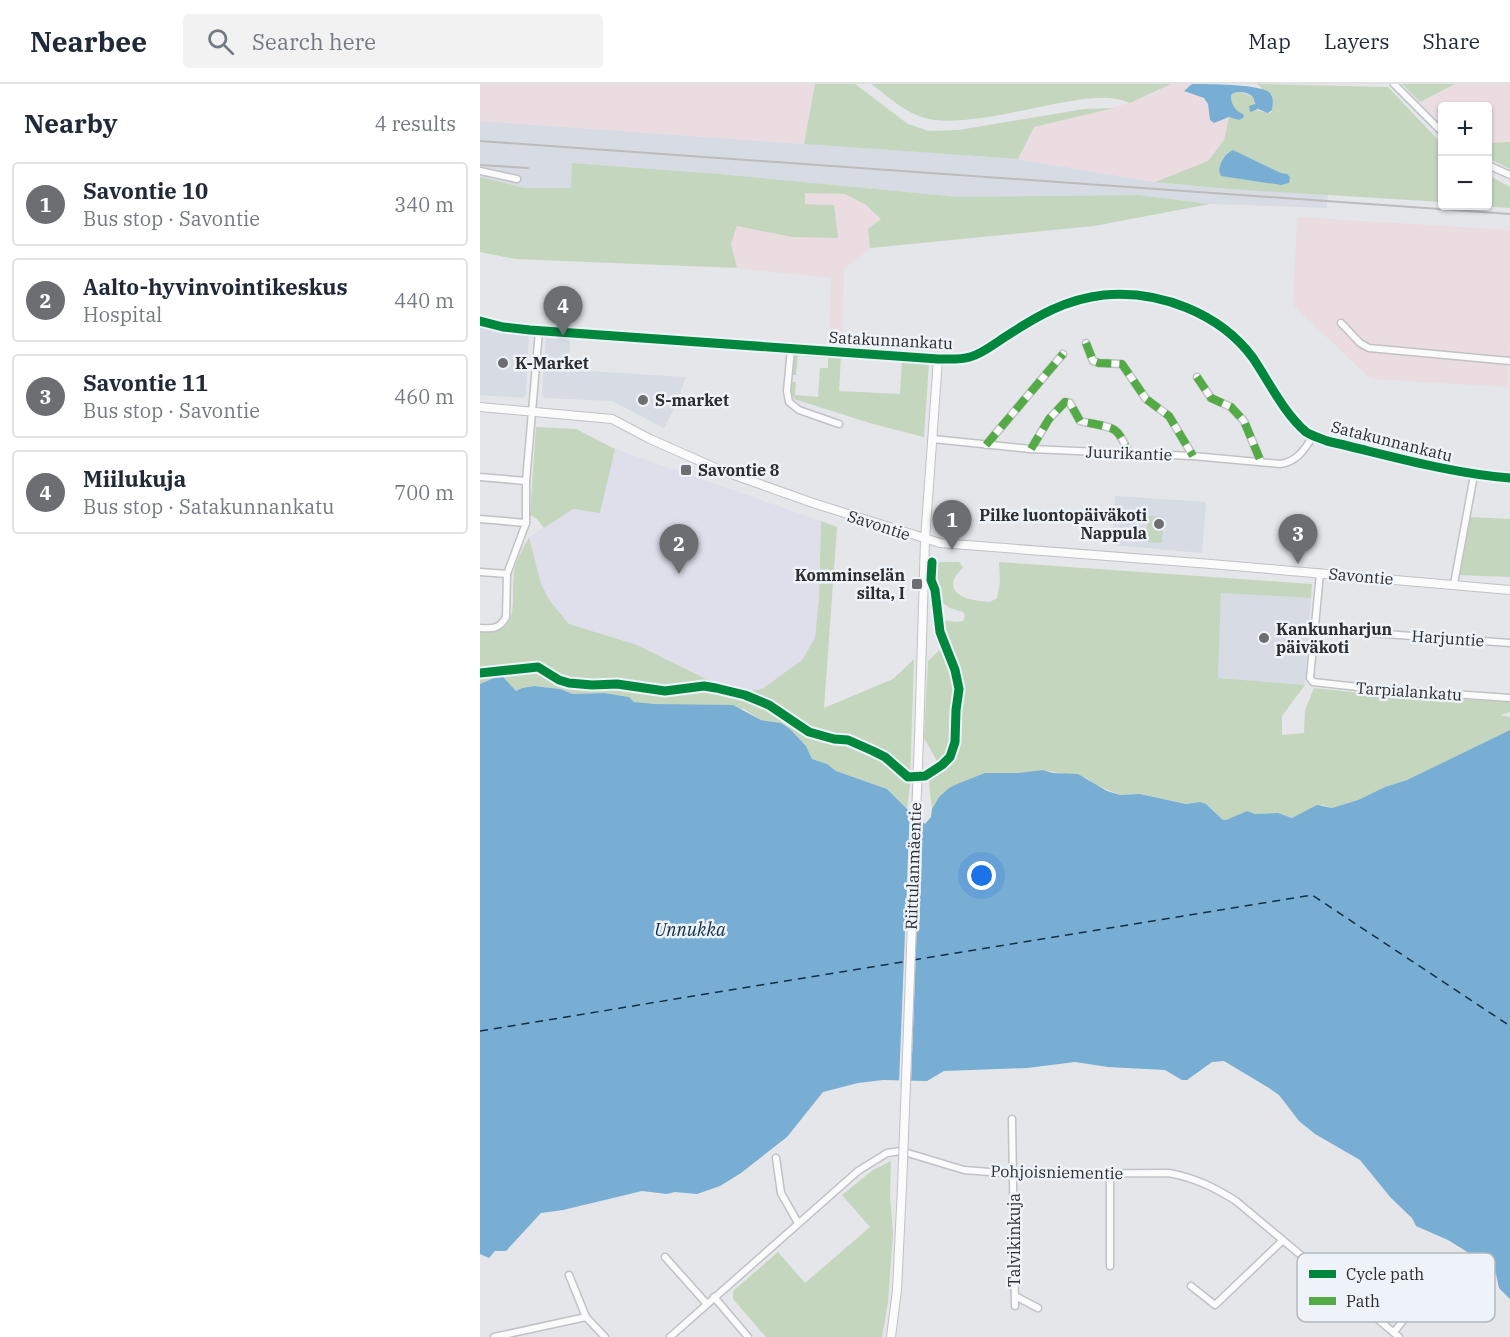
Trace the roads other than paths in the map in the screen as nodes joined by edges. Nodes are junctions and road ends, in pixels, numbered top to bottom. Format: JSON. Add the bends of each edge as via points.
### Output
{"nodes":[{"id":1,"x":1394,"y":84,"type":"edge"},
{"id":2,"x":1438,"y":127,"type":"edge"},
{"id":3,"x":1492,"y":167,"type":"edge"},
{"id":4,"x":480,"y":171,"type":"edge"},
{"id":5,"x":1510,"y":175,"type":"edge"},
{"id":6,"x":517,"y":179,"type":"dead end"},
{"id":7,"x":480,"y":321,"type":"edge"},
{"id":8,"x":1341,"y":323,"type":"dead end"},
{"id":9,"x":539,"y":331,"type":"junction"},
{"id":10,"x":1086,"y":343,"type":"dead end"},
{"id":11,"x":791,"y":349,"type":"junction"},
{"id":12,"x":1062,"y":354,"type":"dead end"},
{"id":13,"x":938,"y":359,"type":"junction"},
{"id":14,"x":1510,"y":361,"type":"edge"},
{"id":15,"x":1197,"y":377,"type":"dead end"},
{"id":16,"x":480,"y":407,"type":"edge"},
{"id":17,"x":532,"y":411,"type":"junction"},
{"id":18,"x":839,"y":424,"type":"dead end"},
{"id":19,"x":1313,"y":436,"type":"junction"},
{"id":20,"x":933,"y":440,"type":"junction"},
{"id":21,"x":986,"y":445,"type":"junction"},
{"id":22,"x":1031,"y":449,"type":"junction"},
{"id":23,"x":1130,"y":454,"type":"junction"},
{"id":24,"x":1193,"y":456,"type":"junction"},
{"id":25,"x":1261,"y":462,"type":"junction"},
{"id":26,"x":1474,"y":475,"type":"junction"},
{"id":27,"x":480,"y":477,"type":"edge"},
{"id":28,"x":1510,"y":478,"type":"edge"},
{"id":29,"x":526,"y":481,"type":"junction"},
{"id":30,"x":480,"y":519,"type":"edge"},
{"id":31,"x":526,"y":523,"type":"junction"},
{"id":32,"x":925,"y":540,"type":"junction"},
{"id":33,"x":480,"y":572,"type":"edge"},
{"id":34,"x":1320,"y":573,"type":"junction"},
{"id":35,"x":507,"y":574,"type":"junction"},
{"id":36,"x":1454,"y":584,"type":"junction"},
{"id":37,"x":1510,"y":590,"type":"edge"},
{"id":38,"x":480,"y":628,"type":"edge"},
{"id":39,"x":1315,"y":629,"type":"junction"},
{"id":40,"x":1510,"y":643,"type":"edge"},
{"id":41,"x":1510,"y":698,"type":"edge"},
{"id":42,"x":1012,"y":1119,"type":"dead end"},
{"id":43,"x":776,"y":1158,"type":"dead end"},
{"id":44,"x":1110,"y":1172,"type":"junction"},
{"id":45,"x":1014,"y":1174,"type":"junction"},
{"id":46,"x":798,"y":1224,"type":"junction"},
{"id":47,"x":1282,"y":1241,"type":"junction"},
{"id":48,"x":1297,"y":1253,"type":"edge"},
{"id":49,"x":665,"y":1257,"type":"dead end"},
{"id":50,"x":1110,"y":1266,"type":"dead end"},
{"id":51,"x":569,"y":1275,"type":"dead end"},
{"id":52,"x":1191,"y":1286,"type":"dead end"},
{"id":53,"x":1015,"y":1296,"type":"junction"},
{"id":54,"x":714,"y":1298,"type":"junction"},
{"id":55,"x":707,"y":1304,"type":"junction"},
{"id":56,"x":1015,"y":1306,"type":"dead end"},
{"id":57,"x":1038,"y":1308,"type":"dead end"},
{"id":58,"x":586,"y":1317,"type":"junction"},
{"id":59,"x":1382,"y":1322,"type":"edge"},
{"id":60,"x":1402,"y":1322,"type":"edge"},
{"id":61,"x":1394,"y":1332,"type":"junction"},
{"id":62,"x":494,"y":1337,"type":"edge"},
{"id":63,"x":605,"y":1337,"type":"edge"},
{"id":64,"x":670,"y":1337,"type":"edge"},
{"id":65,"x":748,"y":1337,"type":"edge"},
{"id":66,"x":891,"y":1337,"type":"edge"},
{"id":67,"x":1399,"y":1337,"type":"edge"}],
"edges":[{"from":1,"to":2,"type":"street"},
{"from":3,"to":5,"type":"street"},
{"from":4,"to":6,"type":"street"},
{"from":7,"to":9,"type":"street","name":"Satakunnankatu"},
{"from":8,"to":14,"type":"street","via":[[1369,348]]},
{"from":9,"to":11,"type":"street","name":"Satakunnankatu"},
{"from":9,"to":17,"type":"street"},
{"from":10,"to":24,"type":"street","via":[[1093,361],[1122,364],[1146,399],[1169,416]]},
{"from":11,"to":13,"type":"street","name":"Satakunnankatu"},
{"from":11,"to":18,"type":"street","via":[[789,402],[799,410]]},
{"from":12,"to":21,"type":"street"},
{"from":13,"to":19,"type":"street","name":"Satakunnankatu","via":[[972,357],[1036,316],[1080,298],[1153,298],[1185,307],[1227,333],[1251,356],[1297,423]]},
{"from":13,"to":20,"type":"street","name":"Riittulanmäentie"},
{"from":15,"to":25,"type":"street","via":[[1211,398],[1231,407],[1244,421]]},
{"from":16,"to":17,"type":"street","name":"Savontie"},
{"from":17,"to":29,"type":"street"},
{"from":17,"to":32,"type":"street","name":"Savontie","via":[[612,419],[720,470]]},
{"from":19,"to":25,"type":"street","name":"Juurikantie","via":[[1292,461]]},
{"from":19,"to":26,"type":"street","name":"Satakunnankatu"},
{"from":20,"to":21,"type":"street","name":"Juurikantie"},
{"from":20,"to":32,"type":"street","name":"Riittulanmäentie"},
{"from":21,"to":22,"type":"street","name":"Juurikantie"},
{"from":22,"to":23,"type":"street","name":"Juurikantie"},
{"from":22,"to":23,"type":"street","via":[[1065,402],[1080,421],[1111,427]]},
{"from":23,"to":24,"type":"street","name":"Juurikantie"},
{"from":24,"to":25,"type":"street","name":"Juurikantie"},
{"from":26,"to":28,"type":"street","name":"Satakunnankatu"},
{"from":26,"to":36,"type":"street"},
{"from":27,"to":29,"type":"street"},
{"from":29,"to":31,"type":"street"},
{"from":30,"to":31,"type":"street"},
{"from":31,"to":35,"type":"street"},
{"from":32,"to":34,"type":"street","name":"Savontie"},
{"from":32,"to":66,"type":"street","name":"Riittulanmäentie","bridge":true,"via":[[902,1187]]},
{"from":33,"to":35,"type":"street"},
{"from":34,"to":36,"type":"street","name":"Savontie"},
{"from":34,"to":39,"type":"street"},
{"from":35,"to":38,"type":"street","via":[[506,617],[494,629]]},
{"from":36,"to":37,"type":"street","name":"Savontie"},
{"from":39,"to":40,"type":"street","name":"Harjuntie"},
{"from":39,"to":41,"type":"street","name":"Tarpialankatu","via":[[1310,678],[1316,683]]},
{"from":42,"to":45,"type":"street","name":"Talvikinkuja"},
{"from":43,"to":46,"type":"street","via":[[781,1193]]},
{"from":44,"to":45,"type":"street","name":"Pohjoisniementie"},
{"from":44,"to":47,"type":"street","name":"Pohjoisniementie","via":[[1169,1173],[1193,1178],[1236,1202]]},
{"from":44,"to":50,"type":"street"},
{"from":45,"to":46,"type":"street","name":"Pohjoisniementie","via":[[964,1170],[901,1151],[887,1153],[858,1171]]},
{"from":45,"to":53,"type":"street","name":"Talvikinkuja"},
{"from":46,"to":54,"type":"street","name":"Pohjoisniementie"},
{"from":47,"to":48,"type":"street","name":"Pohjoisniementie"},
{"from":47,"to":52,"type":"street","via":[[1215,1305]]},
{"from":49,"to":55,"type":"street"},
{"from":51,"to":58,"type":"street"},
{"from":53,"to":56,"type":"street","name":"Talvikinkuja"},
{"from":53,"to":57,"type":"street"},
{"from":54,"to":55,"type":"street","name":"Pohjoisniementie"},
{"from":54,"to":65,"type":"street"},
{"from":55,"to":64,"type":"street","name":"Pohjoisniementie"},
{"from":58,"to":62,"type":"street"},
{"from":58,"to":63,"type":"street"},
{"from":59,"to":61,"type":"street","name":"Pohjoisniementie"},
{"from":60,"to":61,"type":"street"},
{"from":61,"to":67,"type":"street","name":"Pohjoisniementie"}]}
